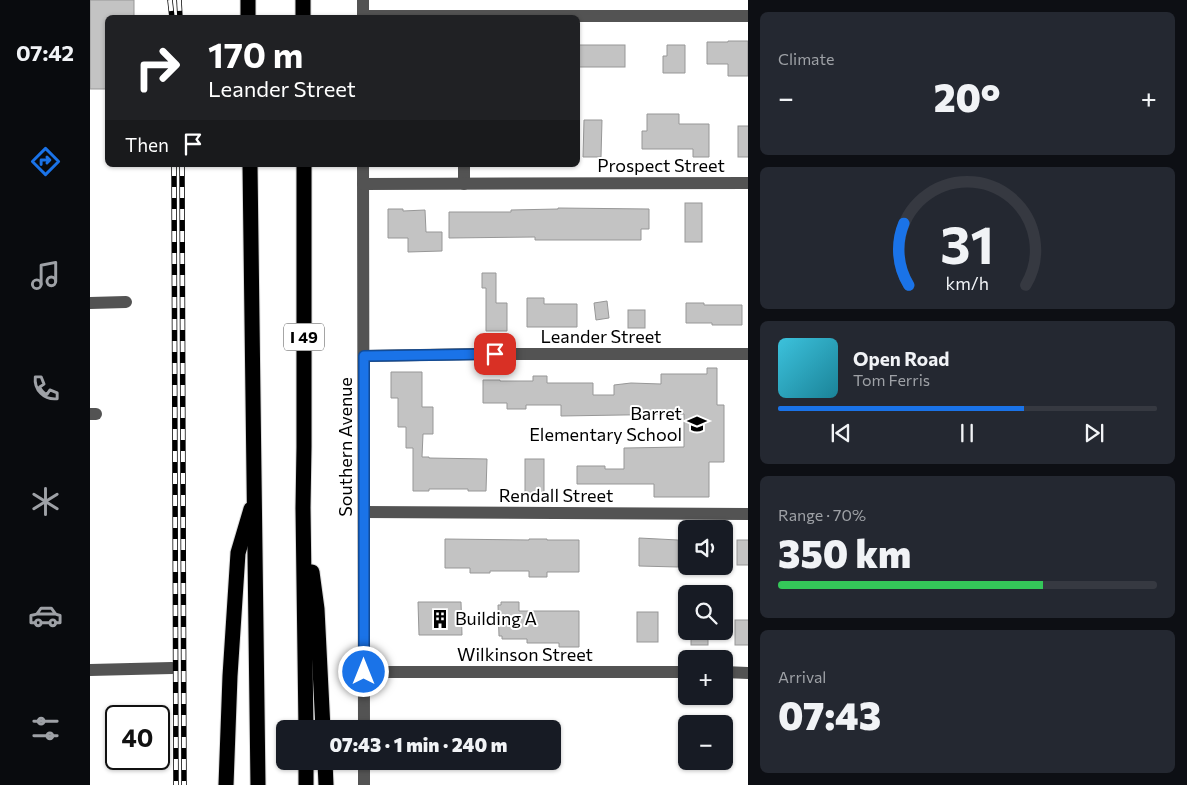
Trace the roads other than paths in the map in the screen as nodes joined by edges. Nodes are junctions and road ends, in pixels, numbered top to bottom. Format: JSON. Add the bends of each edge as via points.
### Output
{"nodes":[{"id":1,"x":248,"y":0,"type":"edge"},
{"id":2,"x":303,"y":0,"type":"edge"},
{"id":3,"x":363,"y":0,"type":"edge"},
{"id":4,"x":248,"y":15,"type":"edge"},
{"id":5,"x":303,"y":15,"type":"edge"},
{"id":6,"x":363,"y":15,"type":"edge"},
{"id":7,"x":748,"y":16,"type":"edge"},
{"id":8,"x":580,"y":17,"type":"edge"},
{"id":9,"x":250,"y":167,"type":"edge"},
{"id":10,"x":304,"y":167,"type":"edge"},
{"id":11,"x":363,"y":167,"type":"edge"},
{"id":12,"x":464,"y":167,"type":"edge"},
{"id":13,"x":748,"y":183,"type":"edge"},
{"id":14,"x":363,"y":184,"type":"junction"},
{"id":15,"x":464,"y":184,"type":"junction"},
{"id":16,"x":126,"y":302,"type":"dead end"},
{"id":17,"x":90,"y":303,"type":"edge"},
{"id":18,"x":748,"y":354,"type":"edge"},
{"id":19,"x":364,"y":356,"type":"junction"},
{"id":20,"x":255,"y":493,"type":"junction"},
{"id":21,"x":303,"y":508,"type":"junction"},
{"id":22,"x":364,"y":512,"type":"junction"},
{"id":23,"x":748,"y":514,"type":"edge"},
{"id":24,"x":172,"y":668,"type":"dead end"},
{"id":25,"x":90,"y":670,"type":"edge"},
{"id":26,"x":364,"y":672,"type":"junction"},
{"id":27,"x":678,"y":672,"type":"edge"},
{"id":28,"x":733,"y":672,"type":"edge"},
{"id":29,"x":748,"y":672,"type":"edge"},
{"id":30,"x":306,"y":720,"type":"edge"},
{"id":31,"x":323,"y":720,"type":"edge"},
{"id":32,"x":364,"y":720,"type":"edge"},
{"id":33,"x":306,"y":770,"type":"edge"},
{"id":34,"x":325,"y":770,"type":"edge"},
{"id":35,"x":364,"y":770,"type":"edge"},
{"id":36,"x":226,"y":785,"type":"edge"},
{"id":37,"x":258,"y":785,"type":"edge"},
{"id":38,"x":306,"y":785,"type":"edge"},
{"id":39,"x":326,"y":785,"type":"edge"},
{"id":40,"x":364,"y":785,"type":"edge"}],
"edges":[{"from":1,"to":4,"type":"highway"},
{"from":2,"to":5,"type":"highway"},
{"from":3,"to":6,"type":"street"},
{"from":7,"to":8,"type":"street"},
{"from":9,"to":20,"type":"highway"},
{"from":10,"to":21,"type":"highway","number":"I 49"},
{"from":11,"to":14,"type":"street","name":"Southern Avenue"},
{"from":12,"to":15,"type":"street"},
{"from":13,"to":15,"type":"street","name":"Prospect Street"},
{"from":14,"to":15,"type":"street","name":"Prospect Street"},
{"from":14,"to":19,"type":"street","name":"Southern Avenue"},
{"from":16,"to":17,"type":"street"},
{"from":18,"to":19,"type":"street","name":"Leander Street"},
{"from":19,"to":22,"type":"street","name":"Southern Avenue"},
{"from":20,"to":36,"type":"highway","via":[[238,553]]},
{"from":20,"to":37,"type":"highway"},
{"from":21,"to":30,"type":"highway","number":"I 49"},
{"from":21,"to":31,"type":"highway","via":[[317,610]]},
{"from":22,"to":23,"type":"street","name":"Rendall Street"},
{"from":22,"to":26,"type":"street","name":"Southern Avenue"},
{"from":24,"to":25,"type":"street"},
{"from":26,"to":27,"type":"street","name":"Wilkinson Street"},
{"from":26,"to":32,"type":"street","name":"Southern Avenue"},
{"from":28,"to":29,"type":"street"},
{"from":33,"to":38,"type":"highway"},
{"from":34,"to":39,"type":"highway"},
{"from":35,"to":40,"type":"street"}]}
